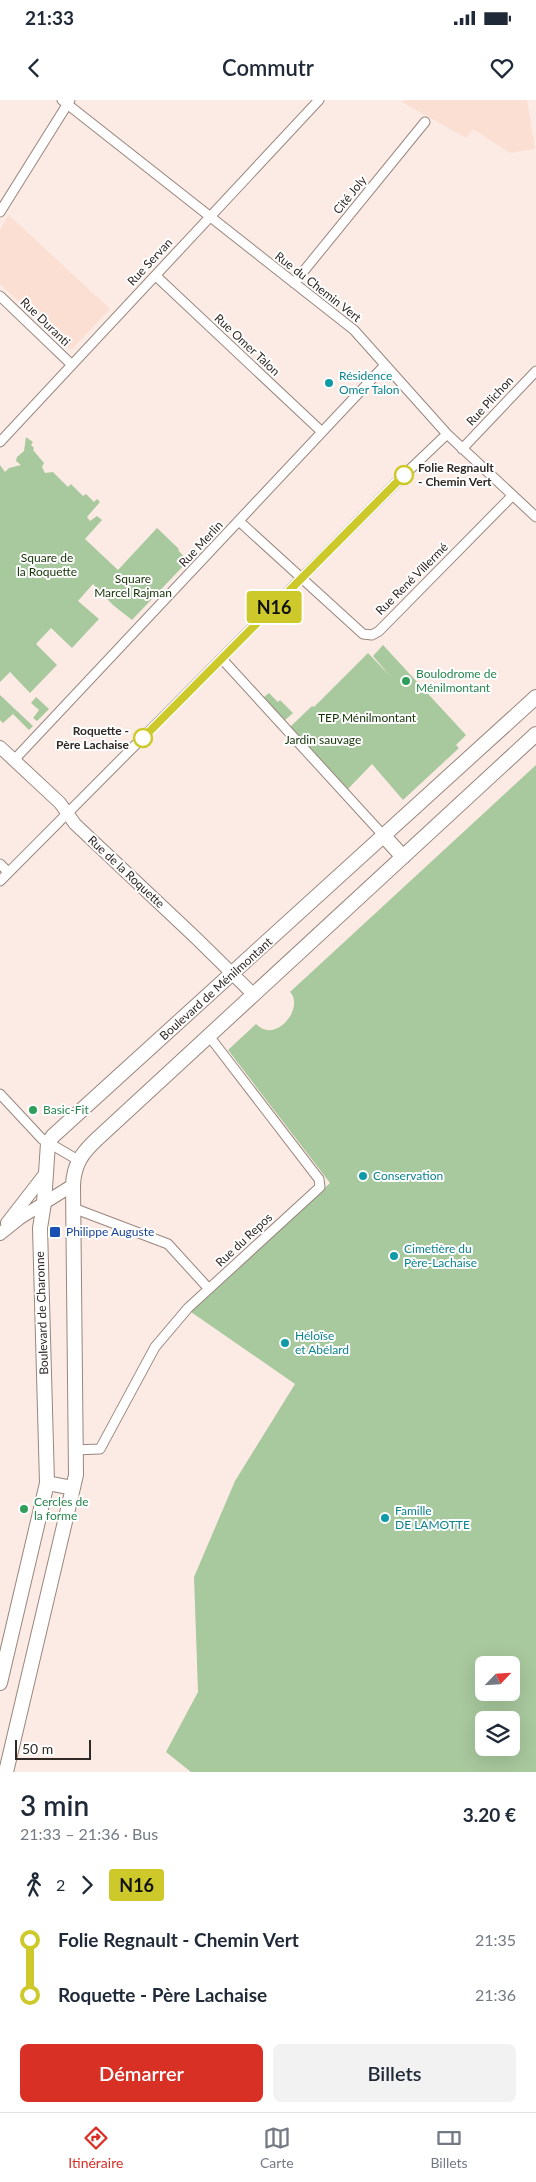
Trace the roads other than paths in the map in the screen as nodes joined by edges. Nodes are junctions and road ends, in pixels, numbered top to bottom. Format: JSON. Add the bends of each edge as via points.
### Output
{"nodes":[{"id":1,"x":319,"y":100,"type":"edge"},
{"id":2,"x":67,"y":102,"type":"edge"},
{"id":3,"x":425,"y":122,"type":"dead end"},
{"id":4,"x":0,"y":212,"type":"edge"},
{"id":5,"x":208,"y":218,"type":"junction"},
{"id":6,"x":156,"y":276,"type":"junction"},
{"id":7,"x":294,"y":283,"type":"junction"},
{"id":8,"x":0,"y":296,"type":"edge"},
{"id":9,"x":72,"y":365,"type":"junction"},
{"id":10,"x":385,"y":365,"type":"junction"},
{"id":11,"x":536,"y":371,"type":"edge"},
{"id":12,"x":322,"y":432,"type":"junction"},
{"id":13,"x":448,"y":434,"type":"junction"},
{"id":14,"x":0,"y":442,"type":"edge"},
{"id":15,"x":462,"y":449,"type":"junction"},
{"id":16,"x":512,"y":496,"type":"junction"},
{"id":17,"x":536,"y":517,"type":"edge"},
{"id":18,"x":240,"y":522,"type":"junction"},
{"id":19,"x":302,"y":579,"type":"junction"},
{"id":20,"x":222,"y":659,"type":"junction"},
{"id":21,"x":536,"y":697,"type":"edge"},
{"id":22,"x":536,"y":734,"type":"edge"},
{"id":23,"x":0,"y":747,"type":"edge"},
{"id":24,"x":14,"y":760,"type":"junction"},
{"id":25,"x":68,"y":814,"type":"junction"},
{"id":26,"x":383,"y":835,"type":"junction"},
{"id":27,"x":403,"y":857,"type":"junction"},
{"id":28,"x":0,"y":864,"type":"edge"},
{"id":29,"x":8,"y":872,"type":"junction"},
{"id":30,"x":0,"y":881,"type":"edge"},
{"id":31,"x":233,"y":974,"type":"junction"},
{"id":32,"x":254,"y":995,"type":"junction"},
{"id":33,"x":208,"y":1036,"type":"junction"},
{"id":34,"x":0,"y":1094,"type":"edge"},
{"id":35,"x":48,"y":1143,"type":"junction"},
{"id":36,"x":78,"y":1160,"type":"junction"},
{"id":37,"x":45,"y":1174,"type":"junction"},
{"id":38,"x":73,"y":1184,"type":"junction"},
{"id":39,"x":44,"y":1203,"type":"junction"},
{"id":40,"x":73,"y":1208,"type":"junction"},
{"id":41,"x":1,"y":1233,"type":"edge"},
{"id":42,"x":209,"y":1290,"type":"junction"},
{"id":43,"x":74,"y":1450,"type":"junction"},
{"id":44,"x":47,"y":1483,"type":"junction"},
{"id":45,"x":74,"y":1488,"type":"junction"},
{"id":46,"x":0,"y":1683,"type":"edge"},
{"id":47,"x":6,"y":1772,"type":"edge"}],
"edges":[{"from":1,"to":5,"type":"street","name":"Rue Servan"},
{"from":2,"to":4,"type":"street"},
{"from":2,"to":5,"type":"street","name":"Rue du Chemin Vert"},
{"from":3,"to":7,"type":"street","name":"Cité Joly"},
{"from":5,"to":6,"type":"street","name":"Rue Servan"},
{"from":5,"to":7,"type":"street","name":"Rue du Chemin Vert"},
{"from":6,"to":9,"type":"street","name":"Rue Servan"},
{"from":6,"to":12,"type":"street","name":"Rue Omer Talon"},
{"from":7,"to":10,"type":"street","name":"Rue du Chemin Vert","via":[[354,330]]},
{"from":8,"to":9,"type":"street","name":"Rue Duranti"},
{"from":9,"to":14,"type":"street","name":"Rue Servan"},
{"from":10,"to":12,"type":"street","name":"Rue Merlin"},
{"from":10,"to":13,"type":"street","name":"Rue du Chemin Vert"},
{"from":11,"to":15,"type":"street","name":"Rue Plichon"},
{"from":12,"to":18,"type":"street","name":"Rue Merlin"},
{"from":13,"to":15,"type":"street","name":"Rue du Chemin Vert"},
{"from":13,"to":19,"type":"street"},
{"from":15,"to":16,"type":"street","name":"Rue du Chemin Vert"},
{"from":16,"to":17,"type":"street","name":"Rue du Chemin Vert"},
{"from":16,"to":19,"type":"street","name":"Rue René Villermé","via":[[374,634],[362,634]]},
{"from":18,"to":19,"type":"street"},
{"from":18,"to":24,"type":"street","name":"Rue Merlin"},
{"from":19,"to":20,"type":"street"},
{"from":20,"to":25,"type":"street"},
{"from":20,"to":26,"type":"street"},
{"from":21,"to":26,"type":"main road","name":"Boulevard de Ménilmontant"},
{"from":22,"to":27,"type":"main road"},
{"from":23,"to":24,"type":"street","name":"Rue de la Roquette"},
{"from":24,"to":25,"type":"street","name":"Rue de la Roquette"},
{"from":25,"to":29,"type":"street"},
{"from":25,"to":31,"type":"street","name":"Rue de la Roquette"},
{"from":26,"to":27,"type":"main road"},
{"from":26,"to":31,"type":"main road","name":"Boulevard de Ménilmontant"},
{"from":27,"to":32,"type":"main road"},
{"from":28,"to":29,"type":"street"},
{"from":29,"to":30,"type":"street"},
{"from":31,"to":32,"type":"street","name":"Rue de la Roquette"},
{"from":31,"to":35,"type":"main road","name":"Boulevard de Ménilmontant"},
{"from":32,"to":33,"type":"main road"},
{"from":33,"to":36,"type":"main road"},
{"from":33,"to":42,"type":"street","name":"Rue du Repos","via":[[320,1184],[318,1190]]},
{"from":34,"to":35,"type":"street"},
{"from":35,"to":36,"type":"street"},
{"from":35,"to":37,"type":"main road","name":"Boulevard de Charonne"},
{"from":36,"to":38,"type":"main road"},
{"from":37,"to":39,"type":"main road","name":"Boulevard de Charonne"},
{"from":37,"to":41,"type":"street"},
{"from":38,"to":39,"type":"street"},
{"from":38,"to":40,"type":"main road"},
{"from":39,"to":41,"type":"street"},
{"from":39,"to":44,"type":"main road","name":"Boulevard de Charonne","via":[[40,1228]]},
{"from":40,"to":42,"type":"street","via":[[168,1244]]},
{"from":40,"to":43,"type":"main road"},
{"from":42,"to":43,"type":"street","name":"Rue du Repos","via":[[188,1308],[155,1347],[100,1449]]},
{"from":43,"to":45,"type":"main road"},
{"from":44,"to":45,"type":"main road"},
{"from":44,"to":46,"type":"main road","name":"Boulevard de Charonne"},
{"from":45,"to":47,"type":"main road"}]}
